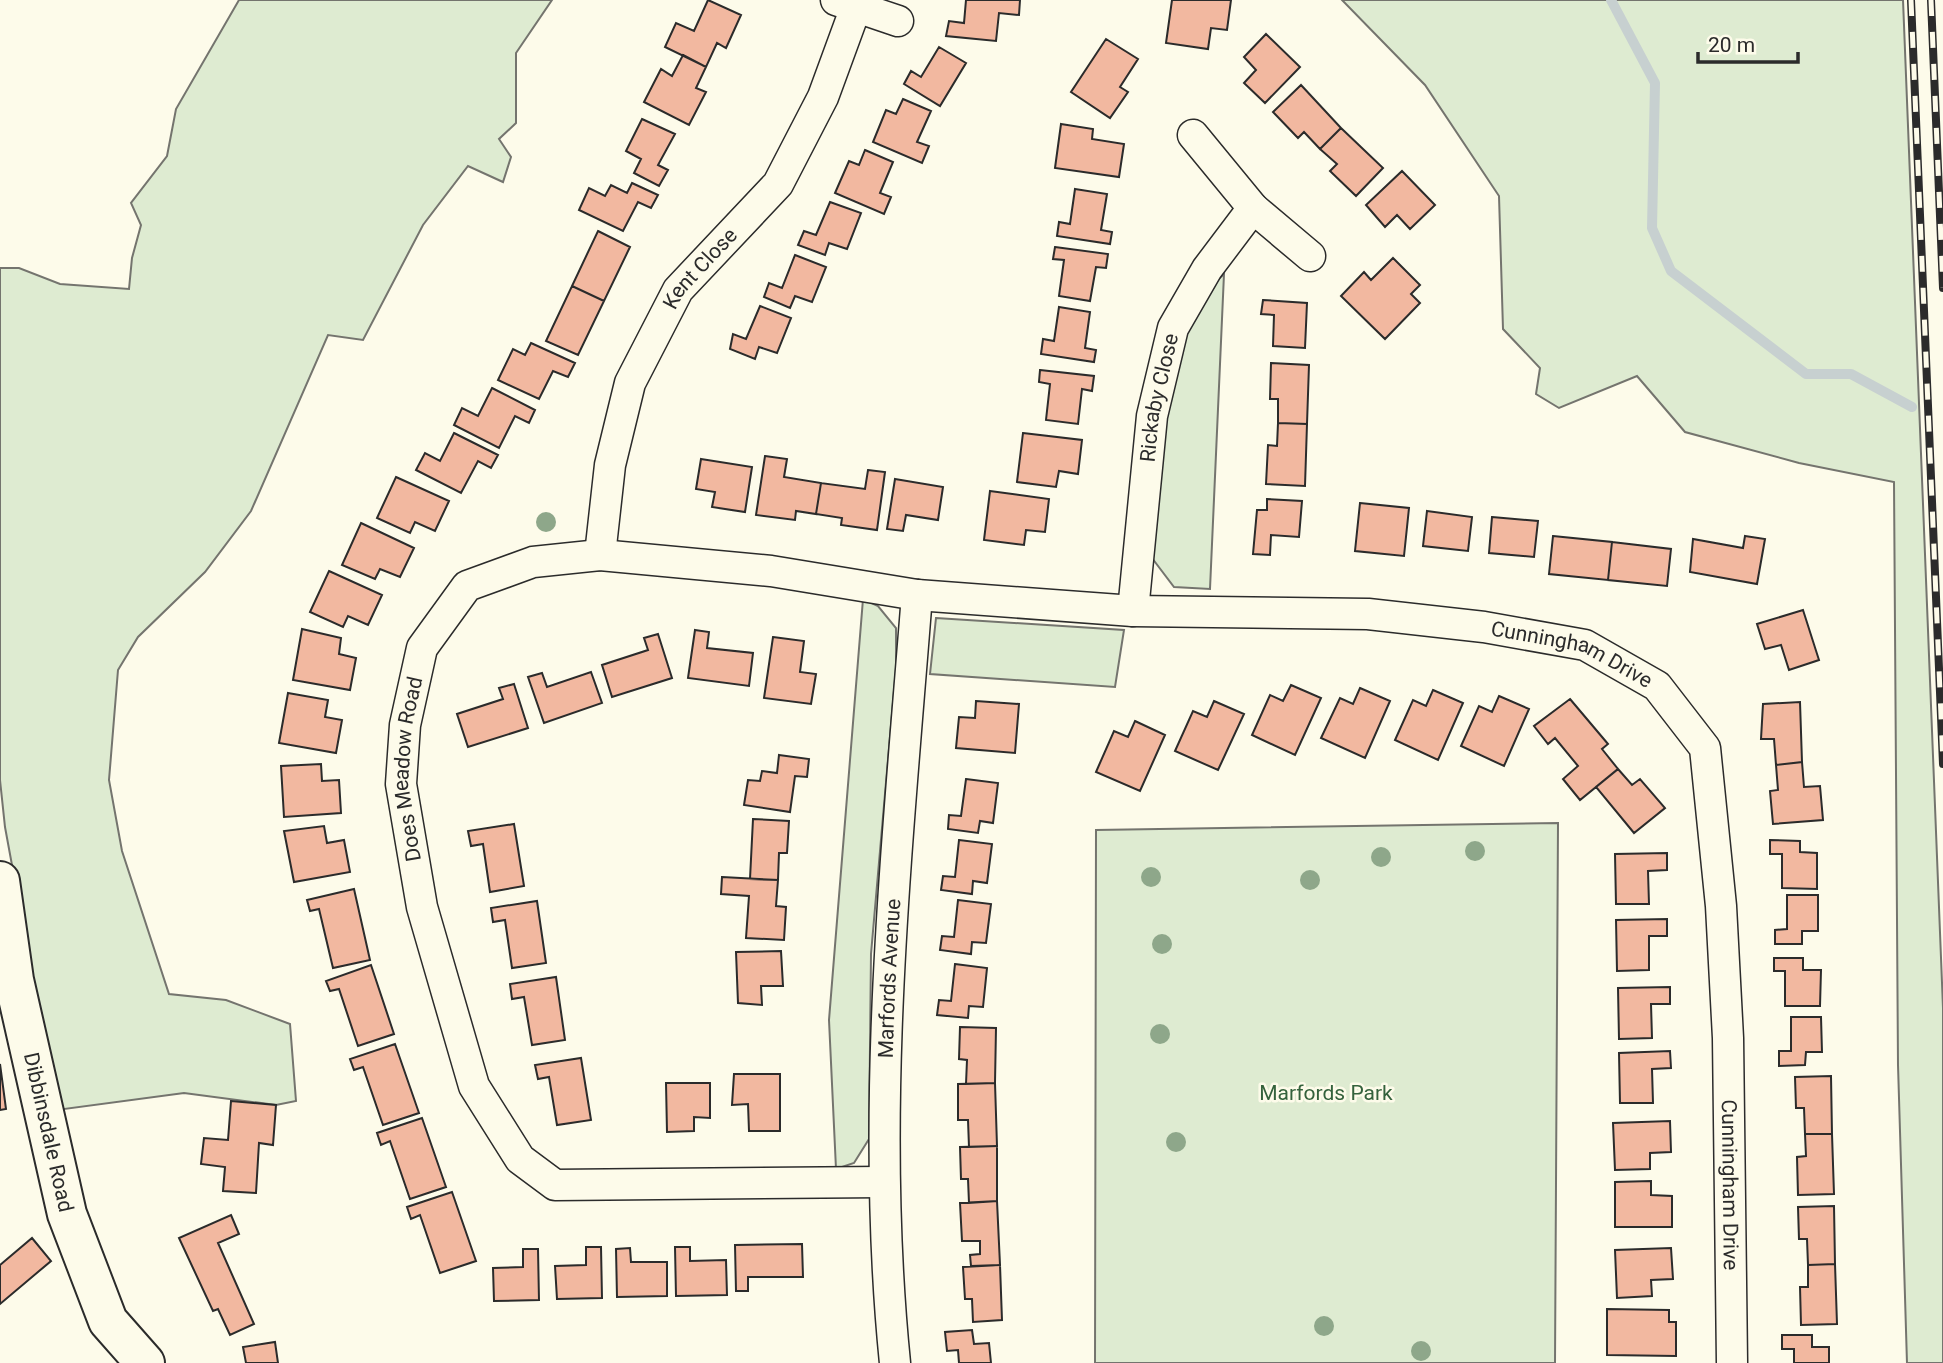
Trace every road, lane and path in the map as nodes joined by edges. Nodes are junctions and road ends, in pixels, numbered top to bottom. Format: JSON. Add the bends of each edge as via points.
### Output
{"nodes":[{"id":1,"x":846,"y":4,"type":"edge"},
{"id":2,"x":898,"y":21,"type":"dead end"},
{"id":3,"x":1193,"y":135,"type":"dead end"},
{"id":4,"x":1253,"y":208,"type":"junction"},
{"id":5,"x":1310,"y":256,"type":"dead end"},
{"id":6,"x":600,"y":555,"type":"junction"},
{"id":7,"x":917,"y":595,"type":"junction"},
{"id":8,"x":1133,"y":611,"type":"junction"},
{"id":9,"x":0,"y":881,"type":"edge"},
{"id":10,"x":883,"y":1182,"type":"junction"},
{"id":11,"x":145,"y":1363,"type":"edge"},
{"id":12,"x":895,"y":1363,"type":"edge"},
{"id":13,"x":1732,"y":1363,"type":"edge"}],
"edges":[{"from":1,"to":2,"type":"street","name":"Kent Close"},
{"from":1,"to":6,"type":"street","name":"Kent Close","via":[[823,97],[778,184],[678,290],[630,383],[610,465]]},
{"from":3,"to":4,"type":"street"},
{"from":4,"to":5,"type":"street"},
{"from":4,"to":8,"type":"street","name":"Rickaby Close","via":[[1207,269],[1174,328],[1152,416]]},
{"from":6,"to":7,"type":"street","name":"Does Meadow Road","via":[[771,571]]},
{"from":6,"to":10,"type":"street","name":"Does Meadow Road","via":[[533,562],[467,586],[422,648],[405,724],[401,784],[422,907],[474,1086],[520,1159],[555,1185]]},
{"from":7,"to":8,"type":"street","name":"Cunningham Drive"},
{"from":7,"to":10,"type":"street","name":"Marfords Avenue","via":[[888,951]]},
{"from":8,"to":13,"type":"street","name":"Cunningham Drive","via":[[1368,614],[1484,628],[1585,645],[1657,686],[1705,748],[1728,1038]]},
{"from":9,"to":11,"type":"street","name":"Dibbinsdale Road","via":[[14,980],[67,1213],[108,1321]]},
{"from":10,"to":12,"type":"street","name":"Marfords Avenue"}]}
